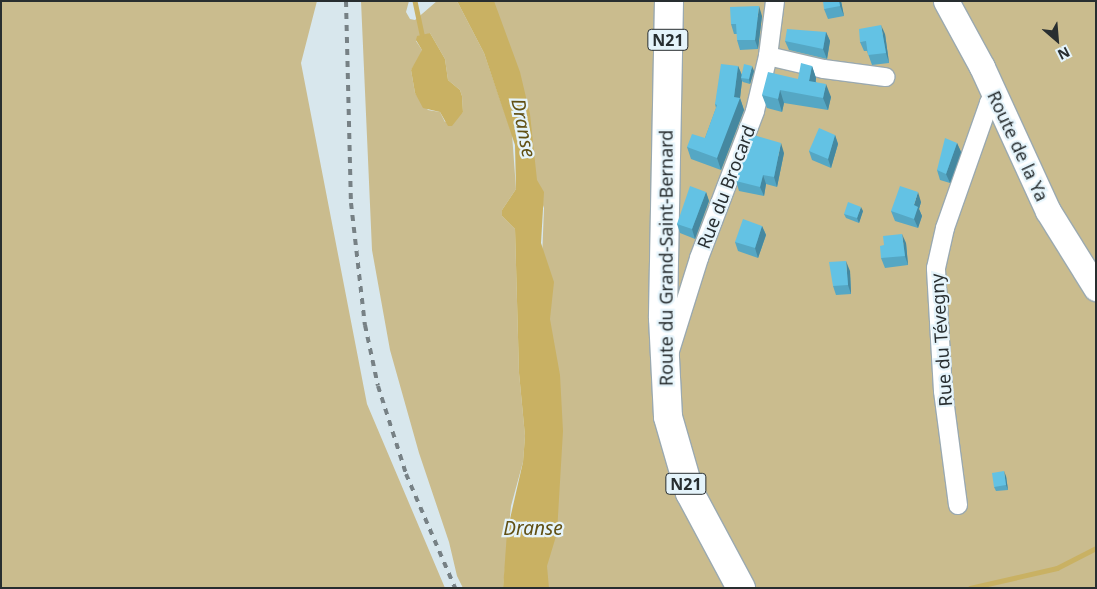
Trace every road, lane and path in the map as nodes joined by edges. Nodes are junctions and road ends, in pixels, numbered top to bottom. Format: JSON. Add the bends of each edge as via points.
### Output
{"nodes":[{"id":1,"x":669,"y":1,"type":"edge"},
{"id":2,"x":775,"y":1,"type":"edge"},
{"id":3,"x":946,"y":1,"type":"edge"},
{"id":4,"x":768,"y":56,"type":"junction"},
{"id":5,"x":884,"y":77,"type":"dead end"},
{"id":6,"x":995,"y":96,"type":"junction"},
{"id":7,"x":1096,"y":288,"type":"edge"},
{"id":8,"x":664,"y":369,"type":"junction"},
{"id":9,"x":958,"y":505,"type":"dead end"},
{"id":10,"x":741,"y":588,"type":"edge"}],
"edges":[{"from":1,"to":8,"type":"main road","name":"Route du Grand-Saint-Bernard","number":"N21"},
{"from":2,"to":4,"type":"street","name":"Rue du Brocard"},
{"from":3,"to":6,"type":"street","name":"Route de la Ya"},
{"from":4,"to":5,"type":"street","via":[[824,69]]},
{"from":4,"to":8,"type":"street","name":"Rue du Brocard","via":[[754,111],[699,258]]},
{"from":6,"to":7,"type":"street","name":"Route de la Ya","via":[[1052,218]]},
{"from":6,"to":9,"type":"street","name":"Rue du Tévegny","via":[[946,228],[936,268],[943,391]]},
{"from":8,"to":10,"type":"main road","name":"Route du Grand-Saint-Bernard","number":"N21","via":[[668,417],[683,475],[707,530]]}]}
